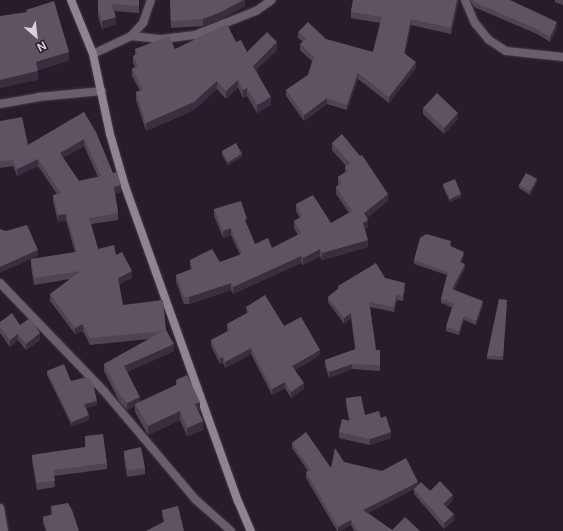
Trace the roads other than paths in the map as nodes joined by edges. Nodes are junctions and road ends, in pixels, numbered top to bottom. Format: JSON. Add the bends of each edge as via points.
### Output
{"nodes":[{"id":1,"x":71,"y":0,"type":"edge"},
{"id":2,"x":151,"y":0,"type":"edge"},
{"id":3,"x":272,"y":0,"type":"edge"},
{"id":4,"x":465,"y":0,"type":"edge"},
{"id":5,"x":131,"y":36,"type":"junction"},
{"id":6,"x":93,"y":54,"type":"junction"},
{"id":7,"x":563,"y":57,"type":"edge"},
{"id":8,"x":102,"y":91,"type":"junction"},
{"id":9,"x":0,"y":104,"type":"edge"},
{"id":10,"x":0,"y":283,"type":"edge"},
{"id":11,"x":0,"y":508,"type":"edge"},
{"id":12,"x":4,"y":531,"type":"edge"},
{"id":13,"x":231,"y":531,"type":"edge"},
{"id":14,"x":251,"y":531,"type":"edge"}],
"edges":[{"from":1,"to":6,"type":"main road"},
{"from":2,"to":5,"type":"street","via":[[143,23]]},
{"from":3,"to":5,"type":"street","via":[[256,11],[195,35],[162,39]]},
{"from":4,"to":7,"type":"street","via":[[474,23],[488,40],[506,52]]},
{"from":5,"to":6,"type":"street"},
{"from":6,"to":8,"type":"main road"},
{"from":8,"to":9,"type":"street"},
{"from":8,"to":14,"type":"main road","via":[[110,134],[125,186]]},
{"from":10,"to":13,"type":"street","via":[[103,390],[195,499]]},
{"from":11,"to":12,"type":"street"}]}
